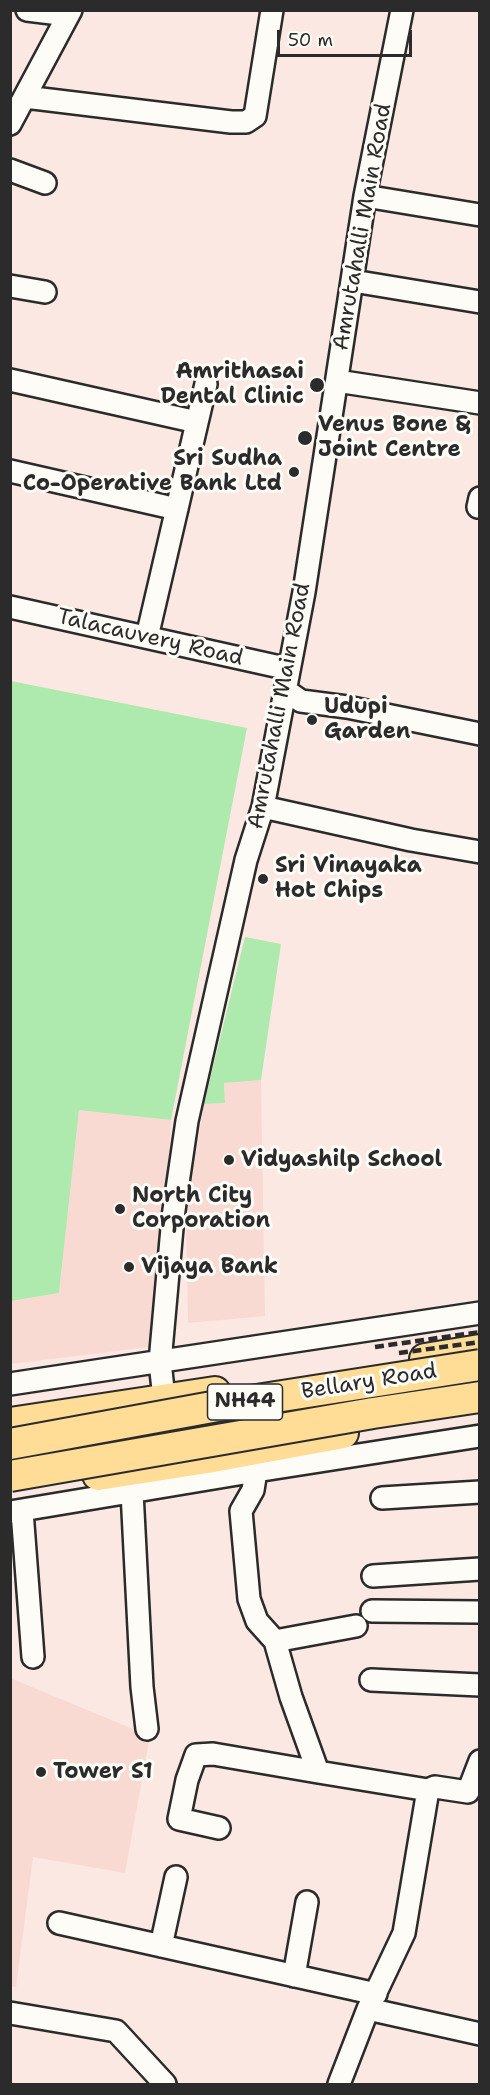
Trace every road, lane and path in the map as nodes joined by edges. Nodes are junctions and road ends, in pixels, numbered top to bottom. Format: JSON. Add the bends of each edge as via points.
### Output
{"nodes":[{"id":1,"x":27,"y":10,"type":"edge"},
{"id":2,"x":268,"y":10,"type":"edge"},
{"id":3,"x":402,"y":10,"type":"edge"},
{"id":4,"x":272,"y":11,"type":"edge"},
{"id":5,"x":70,"y":13,"type":"edge"},
{"id":6,"x":25,"y":97,"type":"junction"},
{"id":7,"x":10,"y":124,"type":"edge"},
{"id":8,"x":10,"y":170,"type":"edge"},
{"id":9,"x":45,"y":183,"type":"dead end"},
{"id":10,"x":365,"y":196,"type":"junction"},
{"id":11,"x":480,"y":215,"type":"edge"},
{"id":12,"x":353,"y":281,"type":"junction"},
{"id":13,"x":10,"y":286,"type":"edge"},
{"id":14,"x":45,"y":292,"type":"dead end"},
{"id":15,"x":480,"y":302,"type":"edge"},
{"id":16,"x":10,"y":380,"type":"edge"},
{"id":17,"x":337,"y":381,"type":"junction"},
{"id":18,"x":206,"y":384,"type":"dead end"},
{"id":19,"x":480,"y":403,"type":"edge"},
{"id":20,"x":197,"y":422,"type":"junction"},
{"id":21,"x":10,"y":471,"type":"edge"},
{"id":22,"x":177,"y":509,"type":"junction"},
{"id":23,"x":10,"y":607,"type":"edge"},
{"id":24,"x":147,"y":637,"type":"junction"},
{"id":25,"x":287,"y":680,"type":"junction"},
{"id":26,"x":480,"y":734,"type":"edge"},
{"id":27,"x":263,"y":807,"type":"junction"},
{"id":28,"x":480,"y":852,"type":"edge"},
{"id":29,"x":480,"y":1313,"type":"edge"},
{"id":30,"x":480,"y":1350,"type":"edge"},
{"id":31,"x":160,"y":1362,"type":"junction"},
{"id":32,"x":480,"y":1365,"type":"edge"},
{"id":33,"x":10,"y":1384,"type":"edge"},
{"id":34,"x":480,"y":1397,"type":"edge"},
{"id":35,"x":164,"y":1400,"type":"junction"},
{"id":36,"x":480,"y":1412,"type":"edge"},
{"id":37,"x":10,"y":1424,"type":"edge"},
{"id":38,"x":480,"y":1437,"type":"edge"},
{"id":39,"x":10,"y":1444,"type":"edge"},
{"id":40,"x":171,"y":1464,"type":"junction"},
{"id":41,"x":256,"y":1471,"type":"junction"},
{"id":42,"x":10,"y":1476,"type":"edge"},
{"id":43,"x":132,"y":1492,"type":"junction"},
{"id":44,"x":480,"y":1492,"type":"edge"},
{"id":45,"x":382,"y":1498,"type":"dead end"},
{"id":46,"x":14,"y":1504,"type":"edge"},
{"id":47,"x":480,"y":1569,"type":"edge"},
{"id":48,"x":373,"y":1576,"type":"dead end"},
{"id":49,"x":372,"y":1611,"type":"dead end"},
{"id":50,"x":480,"y":1612,"type":"edge"},
{"id":51,"x":356,"y":1626,"type":"dead end"},
{"id":52,"x":275,"y":1641,"type":"junction"},
{"id":53,"x":33,"y":1657,"type":"dead end"},
{"id":54,"x":371,"y":1680,"type":"dead end"},
{"id":55,"x":480,"y":1685,"type":"edge"},
{"id":56,"x":147,"y":1729,"type":"dead end"},
{"id":57,"x":478,"y":1771,"type":"edge"},
{"id":58,"x":318,"y":1772,"type":"junction"},
{"id":59,"x":428,"y":1790,"type":"junction"},
{"id":60,"x":219,"y":1828,"type":"dead end"},
{"id":61,"x":176,"y":1877,"type":"dead end"},
{"id":62,"x":307,"y":1902,"type":"dead end"},
{"id":63,"x":59,"y":1923,"type":"dead end"},
{"id":64,"x":161,"y":1946,"type":"junction"},
{"id":65,"x":294,"y":1976,"type":"junction"},
{"id":66,"x":372,"y":2002,"type":"junction"},
{"id":67,"x":10,"y":2013,"type":"edge"},
{"id":68,"x":480,"y":2034,"type":"edge"},
{"id":69,"x":165,"y":2085,"type":"edge"},
{"id":70,"x":339,"y":2085,"type":"edge"}],
"edges":[{"from":1,"to":5,"type":"street"},
{"from":2,"to":4,"type":"street"},
{"from":3,"to":10,"type":"street","name":"Amrutahalli Main Road"},
{"from":4,"to":6,"type":"street","via":[[255,116],[246,122]]},
{"from":5,"to":6,"type":"street"},
{"from":6,"to":7,"type":"street"},
{"from":8,"to":9,"type":"street"},
{"from":10,"to":11,"type":"street"},
{"from":10,"to":12,"type":"street","name":"Amrutahalli Main Road"},
{"from":12,"to":15,"type":"street"},
{"from":12,"to":17,"type":"street","name":"Amrutahalli Main Road"},
{"from":13,"to":14,"type":"street"},
{"from":16,"to":20,"type":"street"},
{"from":17,"to":19,"type":"street"},
{"from":17,"to":25,"type":"street","name":"Amrutahalli Main Road"},
{"from":18,"to":20,"type":"street"},
{"from":20,"to":22,"type":"street"},
{"from":21,"to":22,"type":"street"},
{"from":22,"to":24,"type":"street"},
{"from":23,"to":24,"type":"street","name":"Talacauvery Road"},
{"from":24,"to":25,"type":"street","name":"Talacauvery Road"},
{"from":25,"to":26,"type":"street","name":"Talacauvery Road","via":[[301,701]]},
{"from":25,"to":27,"type":"street","name":"Amrutahalli Main Road"},
{"from":27,"to":28,"type":"street"},
{"from":27,"to":31,"type":"street","name":"Amrutahalli Main Road","via":[[246,860],[187,1121],[173,1217]]},
{"from":29,"to":31,"type":"street"},
{"from":30,"to":35,"type":"highway","name":"Bellary Road"},
{"from":31,"to":33,"type":"street"},
{"from":31,"to":35,"type":"street","name":"Amrutahalli Main Road"},
{"from":32,"to":39,"type":"highway","name":"Bellary Road","number":"NH44","bridge":true,"via":[[212,1407]]},
{"from":34,"to":42,"type":"highway","name":"Bellary Road","number":"NH44","bridge":true},
{"from":35,"to":37,"type":"highway","name":"Bellary Road"},
{"from":35,"to":40,"type":"street","name":"Amrutahalli Main Road"},
{"from":36,"to":40,"type":"highway","name":"Bellary Road"},
{"from":38,"to":41,"type":"street"},
{"from":40,"to":46,"type":"highway","name":"Bellary Road"},
{"from":41,"to":43,"type":"street"},
{"from":41,"to":52,"type":"street","via":[[253,1490],[241,1511],[249,1599],[256,1621]]},
{"from":43,"to":46,"type":"street"},
{"from":43,"to":56,"type":"street"},
{"from":44,"to":45,"type":"street"},
{"from":46,"to":53,"type":"street"},
{"from":47,"to":48,"type":"street"},
{"from":49,"to":50,"type":"street"},
{"from":51,"to":52,"type":"street"},
{"from":52,"to":58,"type":"street"},
{"from":54,"to":55,"type":"street"},
{"from":57,"to":59,"type":"street","via":[[468,1792],[435,1787]]},
{"from":58,"to":59,"type":"street"},
{"from":58,"to":60,"type":"street","via":[[213,1754],[196,1755],[179,1819]]},
{"from":59,"to":66,"type":"street","via":[[404,1933]]},
{"from":61,"to":64,"type":"street"},
{"from":62,"to":65,"type":"street"},
{"from":63,"to":64,"type":"street"},
{"from":64,"to":65,"type":"street"},
{"from":65,"to":66,"type":"street"},
{"from":66,"to":68,"type":"street"},
{"from":66,"to":70,"type":"street"},
{"from":67,"to":69,"type":"street","via":[[116,2031]]}]}
